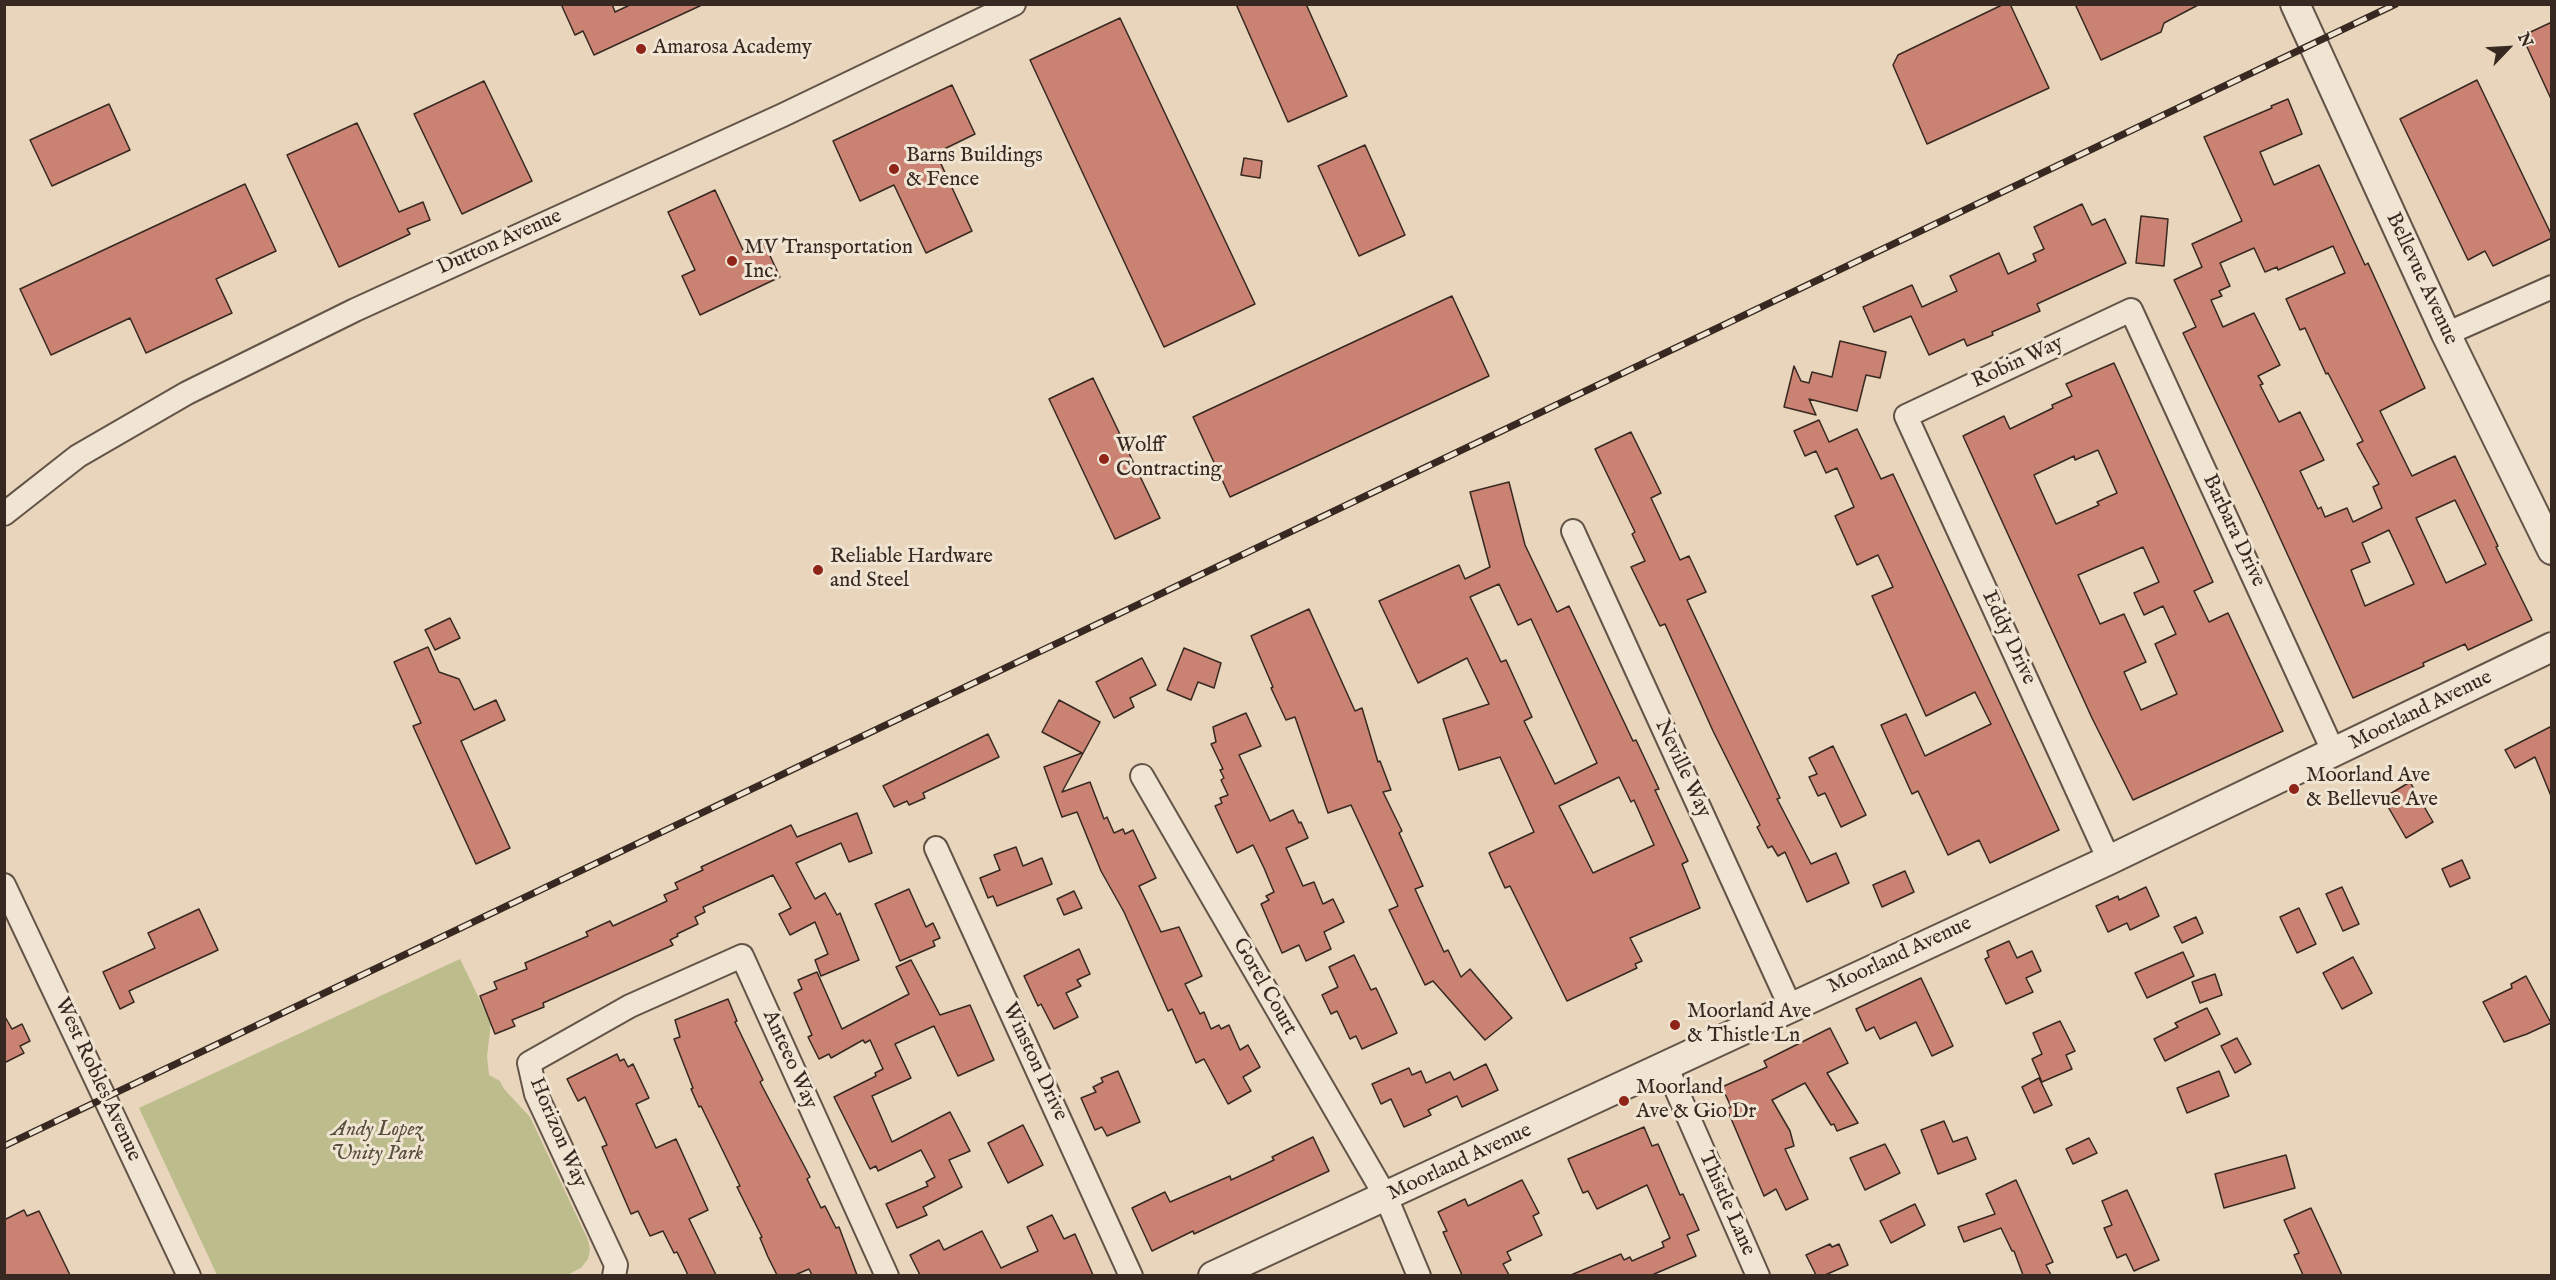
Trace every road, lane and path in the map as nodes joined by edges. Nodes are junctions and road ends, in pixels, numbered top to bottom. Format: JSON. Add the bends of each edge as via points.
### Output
{"nodes":[{"id":1,"x":1014,"y":4,"type":"edge"},
{"id":2,"x":2295,"y":4,"type":"edge"},
{"id":3,"x":2552,"y":286,"type":"edge"},
{"id":4,"x":2131,"y":310,"type":"joint"},
{"id":5,"x":2446,"y":334,"type":"junction"},
{"id":6,"x":1906,"y":416,"type":"joint"},
{"id":7,"x":4,"y":514,"type":"edge"},
{"id":8,"x":1573,"y":531,"type":"dead end"},
{"id":9,"x":2552,"y":550,"type":"edge"},
{"id":10,"x":2552,"y":647,"type":"edge"},
{"id":11,"x":2334,"y":753,"type":"junction"},
{"id":12,"x":1142,"y":776,"type":"dead end"},
{"id":13,"x":936,"y":848,"type":"dead end"},
{"id":14,"x":2109,"y":860,"type":"junction"},
{"id":15,"x":4,"y":885,"type":"edge"},
{"id":16,"x":630,"y":1006,"type":"joint"},
{"id":17,"x":1790,"y":1006,"type":"junction"},
{"id":18,"x":1666,"y":1066,"type":"junction"},
{"id":19,"x":1386,"y":1197,"type":"junction"},
{"id":20,"x":189,"y":1275,"type":"edge"},
{"id":21,"x":614,"y":1275,"type":"edge"},
{"id":22,"x":887,"y":1275,"type":"edge"},
{"id":23,"x":1131,"y":1275,"type":"edge"},
{"id":24,"x":1213,"y":1275,"type":"edge"},
{"id":25,"x":1419,"y":1275,"type":"edge"},
{"id":26,"x":1758,"y":1275,"type":"edge"}],
"edges":[{"from":1,"to":7,"type":"street","name":"Dutton Avenue","via":[[783,115],[355,310],[187,393],[78,456]]},
{"from":2,"to":5,"type":"street","name":"Bellevue Avenue"},
{"from":3,"to":5,"type":"street"},
{"from":4,"to":6,"type":"street","name":"Robin Way"},
{"from":4,"to":11,"type":"street","name":"Barbara Drive"},
{"from":5,"to":9,"type":"street","name":"Bellevue Avenue"},
{"from":6,"to":14,"type":"street","name":"Eddy Drive"},
{"from":8,"to":17,"type":"street","name":"Neville Way"},
{"from":10,"to":11,"type":"street","name":"Moorland Avenue"},
{"from":11,"to":14,"type":"street","name":"Moorland Avenue"},
{"from":12,"to":19,"type":"street","name":"Gorel Court"},
{"from":13,"to":23,"type":"street","name":"Winston Drive"},
{"from":14,"to":17,"type":"street","name":"Moorland Avenue"},
{"from":15,"to":20,"type":"street","name":"West Robles Avenue"},
{"from":16,"to":21,"type":"street","name":"Horizon Way","via":[[529,1063],[536,1094],[616,1266]]},
{"from":16,"to":22,"type":"street","name":"Anteeo Way","via":[[742,956]]},
{"from":17,"to":18,"type":"street","name":"Moorland Avenue"},
{"from":18,"to":19,"type":"street","name":"Moorland Avenue"},
{"from":18,"to":26,"type":"street","name":"Thistle Lane"},
{"from":19,"to":24,"type":"street","name":"Moorland Avenue"},
{"from":19,"to":25,"type":"street","name":"Gorel Court"}]}
